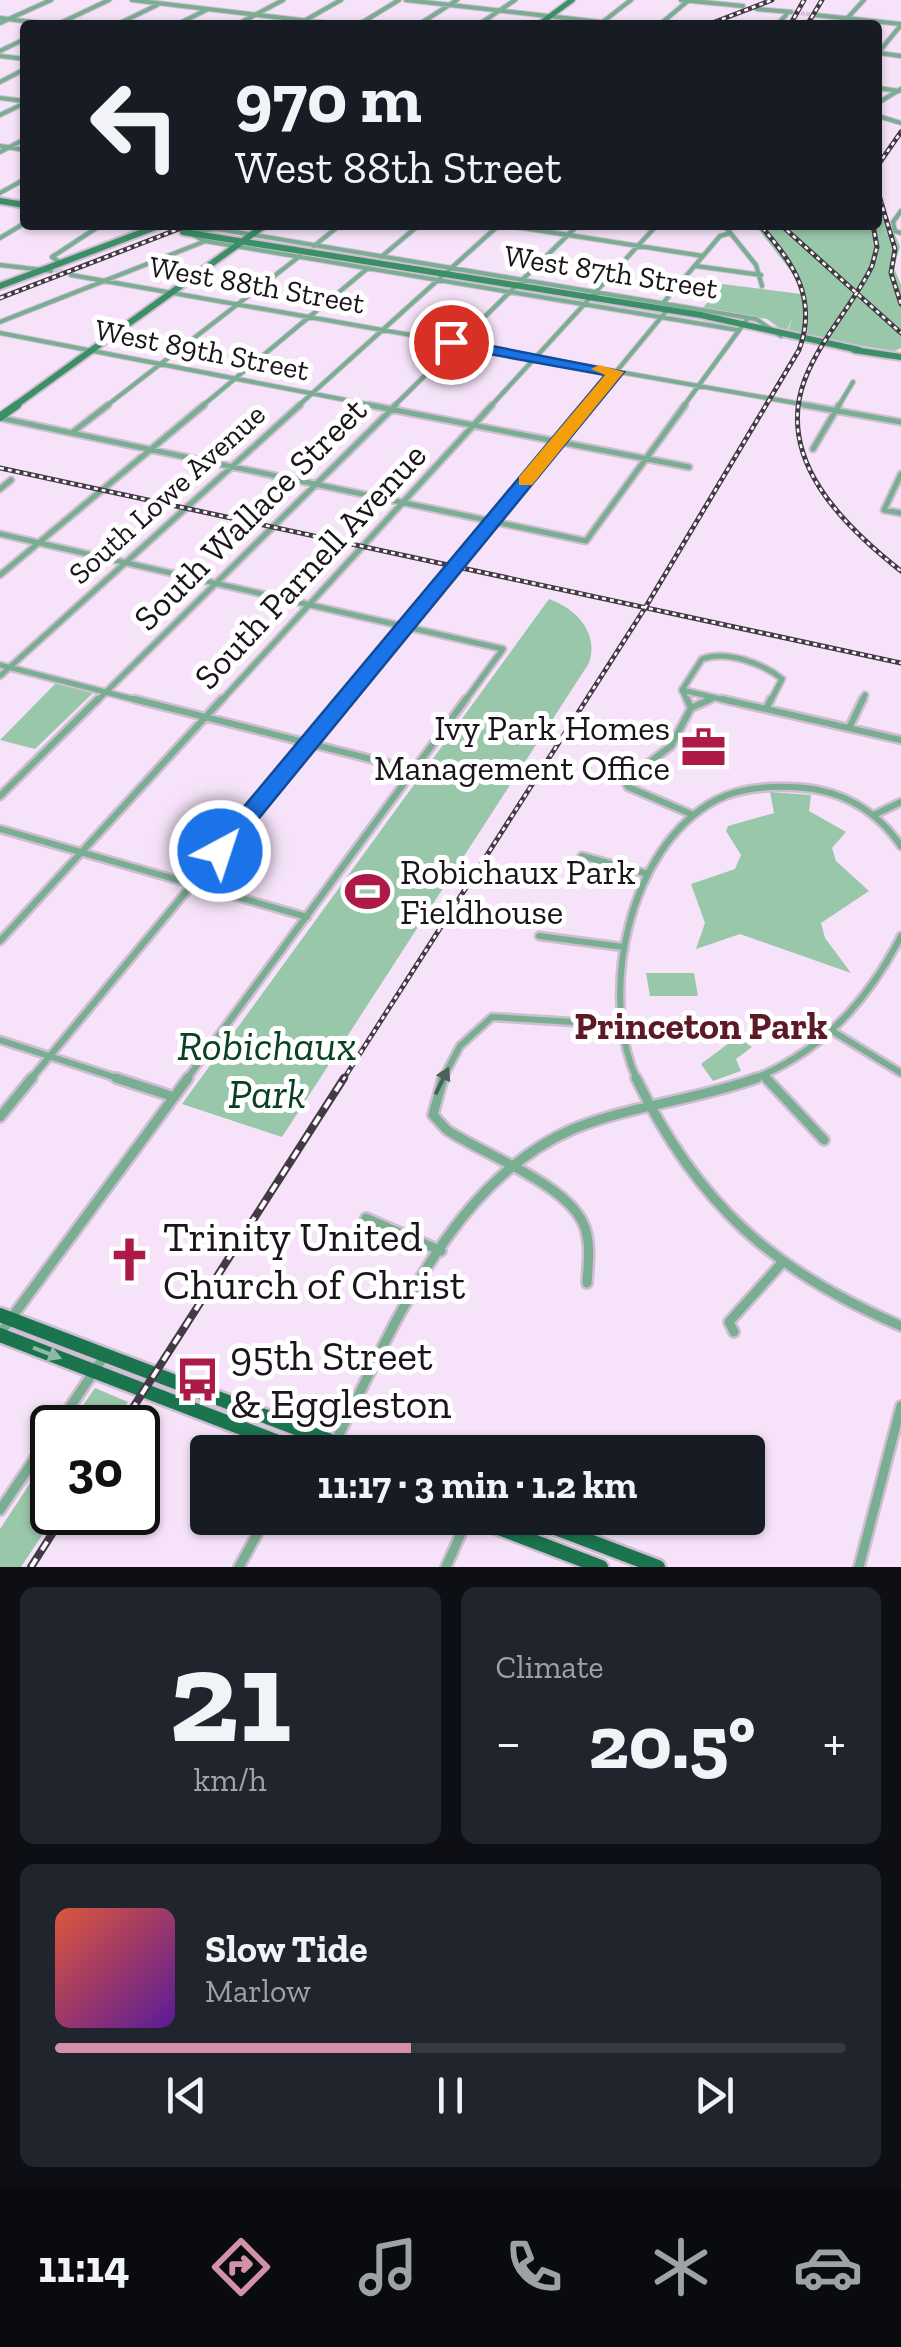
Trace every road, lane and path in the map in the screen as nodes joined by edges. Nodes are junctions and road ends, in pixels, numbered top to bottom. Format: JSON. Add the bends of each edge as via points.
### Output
{"nodes":[{"id":1,"x":51,"y":0,"type":"edge"},
{"id":2,"x":109,"y":0,"type":"edge"},
{"id":3,"x":132,"y":0,"type":"edge"},
{"id":4,"x":167,"y":0,"type":"edge"},
{"id":5,"x":282,"y":0,"type":"edge"},
{"id":6,"x":341,"y":0,"type":"edge"},
{"id":7,"x":402,"y":0,"type":"edge"},
{"id":8,"x":457,"y":0,"type":"edge"},
{"id":9,"x":515,"y":0,"type":"edge"},
{"id":10,"x":572,"y":0,"type":"edge"},
{"id":11,"x":631,"y":0,"type":"edge"},
{"id":12,"x":681,"y":0,"type":"edge"},
{"id":13,"x":689,"y":0,"type":"edge"},
{"id":14,"x":746,"y":0,"type":"edge"},
{"id":15,"x":864,"y":0,"type":"edge"},
{"id":16,"x":160,"y":4,"type":"junction"},
{"id":17,"x":449,"y":5,"type":"junction"},
{"id":18,"x":208,"y":9,"type":"junction"},
{"id":19,"x":760,"y":9,"type":"dead end"},
{"id":20,"x":499,"y":10,"type":"junction"},
{"id":21,"x":255,"y":15,"type":"junction"},
{"id":22,"x":816,"y":15,"type":"dead end"},
{"id":23,"x":550,"y":16,"type":"junction"},
{"id":24,"x":847,"y":18,"type":"junction"},
{"id":25,"x":8,"y":19,"type":"junction"},
{"id":26,"x":0,"y":20,"type":"edge"},
{"id":27,"x":65,"y":20,"type":"edge"},
{"id":28,"x":126,"y":20,"type":"edge"},
{"id":29,"x":186,"y":20,"type":"edge"},
{"id":30,"x":246,"y":20,"type":"edge"},
{"id":31,"x":304,"y":20,"type":"joint"},
{"id":32,"x":367,"y":20,"type":"edge"},
{"id":33,"x":426,"y":20,"type":"edge"},
{"id":34,"x":485,"y":20,"type":"edge"},
{"id":35,"x":545,"y":20,"type":"edge"},
{"id":36,"x":575,"y":20,"type":"edge"},
{"id":37,"x":605,"y":20,"type":"edge"},
{"id":38,"x":665,"y":20,"type":"edge"},
{"id":39,"x":782,"y":20,"type":"tunnel mouth"},
{"id":40,"x":865,"y":20,"type":"edge"},
{"id":41,"x":20,"y":21,"type":"edge"},
{"id":42,"x":901,"y":24,"type":"edge"},
{"id":43,"x":882,"y":48,"type":"edge"},
{"id":44,"x":20,"y":142,"type":"edge"},
{"id":45,"x":9,"y":148,"type":"junction"},
{"id":46,"x":0,"y":149,"type":"edge"},
{"id":47,"x":20,"y":149,"type":"edge"},
{"id":48,"x":901,"y":211,"type":"edge"},
{"id":49,"x":93,"y":230,"type":"edge"},
{"id":50,"x":154,"y":230,"type":"edge"},
{"id":51,"x":252,"y":230,"type":"edge"},
{"id":52,"x":257,"y":230,"type":"edge"},
{"id":53,"x":333,"y":230,"type":"edge"},
{"id":54,"x":414,"y":230,"type":"edge"},
{"id":55,"x":495,"y":230,"type":"edge"},
{"id":56,"x":534,"y":230,"type":"edge"},
{"id":57,"x":573,"y":230,"type":"edge"},
{"id":58,"x":652,"y":230,"type":"edge"},
{"id":59,"x":728,"y":230,"type":"edge"},
{"id":60,"x":189,"y":232,"type":"joint"},
{"id":61,"x":730,"y":233,"type":"junction"},
{"id":62,"x":901,"y":233,"type":"edge"},
{"id":63,"x":568,"y":235,"type":"junction"},
{"id":64,"x":241,"y":240,"type":"junction"},
{"id":65,"x":205,"y":241,"type":"junction"},
{"id":66,"x":638,"y":246,"type":"junction"},
{"id":67,"x":306,"y":251,"type":"junction"},
{"id":68,"x":704,"y":256,"type":"junction"},
{"id":69,"x":61,"y":263,"type":"junction"},
{"id":70,"x":375,"y":263,"type":"junction"},
{"id":71,"x":0,"y":265,"type":"edge"},
{"id":72,"x":695,"y":266,"type":"junction"},
{"id":73,"x":41,"y":271,"type":"junction"},
{"id":74,"x":52,"y":271,"type":"tunnel mouth"},
{"id":75,"x":74,"y":274,"type":"tunnel mouth"},
{"id":76,"x":444,"y":274,"type":"junction"},
{"id":77,"x":761,"y":276,"type":"junction"},
{"id":78,"x":106,"y":280,"type":"junction"},
{"id":79,"x":0,"y":286,"type":"edge"},
{"id":80,"x":516,"y":286,"type":"junction"},
{"id":81,"x":762,"y":286,"type":"dead end"},
{"id":82,"x":169,"y":292,"type":"junction"},
{"id":83,"x":589,"y":298,"type":"junction"},
{"id":84,"x":238,"y":304,"type":"junction"},
{"id":85,"x":664,"y":311,"type":"junction"},
{"id":86,"x":309,"y":317,"type":"junction"},
{"id":87,"x":748,"y":318,"type":"junction"},
{"id":88,"x":0,"y":322,"type":"edge"},
{"id":89,"x":741,"y":328,"type":"junction"},
{"id":90,"x":382,"y":330,"type":"junction"},
{"id":91,"x":0,"y":334,"type":"edge"},
{"id":92,"x":781,"y":336,"type":"junction"},
{"id":93,"x":458,"y":344,"type":"junction"},
{"id":94,"x":88,"y":350,"type":"junction"},
{"id":95,"x":859,"y":350,"type":"junction"},
{"id":96,"x":901,"y":354,"type":"edge"},
{"id":97,"x":535,"y":358,"type":"junction"},
{"id":98,"x":160,"y":364,"type":"junction"},
{"id":99,"x":616,"y":372,"type":"junction"},
{"id":100,"x":235,"y":379,"type":"junction"},
{"id":101,"x":853,"y":382,"type":"dead end"},
{"id":102,"x":697,"y":387,"type":"junction"},
{"id":103,"x":312,"y":394,"type":"junction"},
{"id":104,"x":392,"y":409,"type":"junction"},
{"id":105,"x":836,"y":411,"type":"junction"},
{"id":106,"x":0,"y":415,"type":"edge"},
{"id":107,"x":901,"y":422,"type":"edge"},
{"id":108,"x":474,"y":425,"type":"junction"},
{"id":109,"x":72,"y":433,"type":"junction"},
{"id":110,"x":558,"y":442,"type":"junction"},
{"id":111,"x":813,"y":449,"type":"dead end"},
{"id":112,"x":150,"y":450,"type":"junction"},
{"id":113,"x":646,"y":458,"type":"junction"},
{"id":114,"x":232,"y":467,"type":"junction"},
{"id":115,"x":690,"y":467,"type":"dead end"},
{"id":116,"x":901,"y":474,"type":"edge"},
{"id":117,"x":11,"y":480,"type":"dead end"},
{"id":118,"x":315,"y":484,"type":"junction"},
{"id":119,"x":0,"y":489,"type":"edge"},
{"id":120,"x":403,"y":503,"type":"junction"},
{"id":121,"x":901,"y":513,"type":"edge"},
{"id":122,"x":492,"y":522,"type":"junction"},
{"id":123,"x":0,"y":534,"type":"edge"},
{"id":124,"x":38,"y":543,"type":"junction"},
{"id":125,"x":125,"y":563,"type":"junction"},
{"id":126,"x":0,"y":575,"type":"edge"},
{"id":127,"x":215,"y":583,"type":"junction"},
{"id":128,"x":309,"y":605,"type":"junction"},
{"id":129,"x":405,"y":627,"type":"junction"},
{"id":130,"x":0,"y":665,"type":"edge"},
{"id":131,"x":10,"y":668,"type":"junction"},
{"id":132,"x":0,"y":676,"type":"edge"},
{"id":133,"x":682,"y":690,"type":"junction"},
{"id":134,"x":105,"y":692,"type":"junction"},
{"id":135,"x":865,"y":695,"type":"dead end"},
{"id":136,"x":714,"y":698,"type":"junction"},
{"id":137,"x":691,"y":708,"type":"junction"},
{"id":138,"x":766,"y":709,"type":"junction"},
{"id":139,"x":206,"y":717,"type":"junction"},
{"id":140,"x":849,"y":728,"type":"junction"},
{"id":141,"x":901,"y":740,"type":"edge"},
{"id":142,"x":309,"y":744,"type":"junction"},
{"id":143,"x":414,"y":770,"type":"junction"},
{"id":144,"x":0,"y":796,"type":"edge"},
{"id":145,"x":901,"y":802,"type":"edge"},
{"id":146,"x":691,"y":814,"type":"junction"},
{"id":147,"x":876,"y":814,"type":"junction"},
{"id":148,"x":0,"y":829,"type":"edge"},
{"id":149,"x":901,"y":846,"type":"edge"},
{"id":150,"x":82,"y":852,"type":"junction"},
{"id":151,"x":582,"y":856,"type":"dead end"},
{"id":152,"x":648,"y":874,"type":"junction"},
{"id":153,"x":193,"y":884,"type":"junction"},
{"id":154,"x":307,"y":916,"type":"junction"},
{"id":155,"x":538,"y":936,"type":"dead end"},
{"id":156,"x":901,"y":936,"type":"edge"},
{"id":157,"x":0,"y":940,"type":"edge"},
{"id":158,"x":623,"y":947,"type":"junction"},
{"id":159,"x":622,"y":1024,"type":"junction"},
{"id":160,"x":834,"y":1032,"type":"junction"},
{"id":161,"x":0,"y":1040,"type":"edge"},
{"id":162,"x":50,"y":1056,"type":"junction"},
{"id":163,"x":901,"y":1074,"type":"edge"},
{"id":164,"x":764,"y":1076,"type":"junction"},
{"id":165,"x":174,"y":1097,"type":"junction"},
{"id":166,"x":651,"y":1106,"type":"junction"},
{"id":167,"x":0,"y":1117,"type":"edge"},
{"id":168,"x":824,"y":1140,"type":"dead end"},
{"id":169,"x":512,"y":1168,"type":"junction"},
{"id":170,"x":366,"y":1218,"type":"dead end"},
{"id":171,"x":441,"y":1251,"type":"junction"},
{"id":172,"x":781,"y":1264,"type":"junction"},
{"id":173,"x":587,"y":1283,"type":"dead end"},
{"id":174,"x":5,"y":1317,"type":"edge"},
{"id":175,"x":901,"y":1326,"type":"edge"},
{"id":176,"x":734,"y":1332,"type":"dead end"},
{"id":177,"x":0,"y":1335,"type":"edge"},
{"id":178,"x":105,"y":1356,"type":"junction"},
{"id":179,"x":94,"y":1372,"type":"junction"},
{"id":180,"x":71,"y":1405,"type":"edge"},
{"id":181,"x":901,"y":1406,"type":"edge"},
{"id":182,"x":311,"y":1434,"type":"edge"},
{"id":183,"x":258,"y":1435,"type":"edge"},
{"id":184,"x":340,"y":1435,"type":"edge"},
{"id":185,"x":30,"y":1465,"type":"edge"},
{"id":186,"x":1,"y":1507,"type":"edge"},
{"id":187,"x":257,"y":1535,"type":"edge"},
{"id":188,"x":462,"y":1535,"type":"edge"},
{"id":189,"x":516,"y":1535,"type":"edge"},
{"id":190,"x":573,"y":1535,"type":"edge"},
{"id":191,"x":654,"y":1566,"type":"edge"},
{"id":192,"x":239,"y":1567,"type":"edge"},
{"id":193,"x":446,"y":1567,"type":"edge"},
{"id":194,"x":601,"y":1567,"type":"edge"},
{"id":195,"x":859,"y":1567,"type":"edge"}],
"edges":[{"from":1,"to":25,"type":"street"},
{"from":2,"to":27,"type":"street"},
{"from":3,"to":16,"type":"street"},
{"from":4,"to":16,"type":"street"},
{"from":5,"to":21,"type":"street"},
{"from":6,"to":31,"type":"street"},
{"from":7,"to":17,"type":"street"},
{"from":7,"to":32,"type":"street"},
{"from":8,"to":17,"type":"street"},
{"from":9,"to":20,"type":"street"},
{"from":10,"to":23,"type":"main road"},
{"from":11,"to":37,"type":"street"},
{"from":12,"to":13,"type":"street"},
{"from":13,"to":14,"type":"street","via":[[741,6]]},
{"from":13,"to":38,"type":"street"},
{"from":15,"to":24,"type":"street"},
{"from":16,"to":18,"type":"street"},
{"from":16,"to":28,"type":"street"},
{"from":17,"to":20,"type":"street"},
{"from":17,"to":33,"type":"street"},
{"from":18,"to":21,"type":"street"},
{"from":18,"to":29,"type":"street"},
{"from":19,"to":39,"type":"street","via":[[789,13]]},
{"from":20,"to":23,"type":"street"},
{"from":20,"to":34,"type":"street"},
{"from":21,"to":30,"type":"street"},
{"from":21,"to":31,"type":"street"},
{"from":22,"to":24,"type":"street"},
{"from":23,"to":35,"type":"main road"},
{"from":23,"to":36,"type":"street"},
{"from":24,"to":40,"type":"street"},
{"from":25,"to":26,"type":"street"},
{"from":25,"to":41,"type":"street"},
{"from":42,"to":43,"type":"street"},
{"from":44,"to":45,"type":"street"},
{"from":45,"to":46,"type":"street"},
{"from":45,"to":47,"type":"street"},
{"from":48,"to":62,"type":"street","via":[[894,222]]},
{"from":49,"to":69,"type":"street","via":[[52,256]]},
{"from":50,"to":69,"type":"main road"},
{"from":51,"to":64,"type":"main road"},
{"from":52,"to":64,"type":"main road"},
{"from":53,"to":67,"type":"street"},
{"from":54,"to":70,"type":"street"},
{"from":55,"to":76,"type":"street","name":"South Lowe Avenue"},
{"from":56,"to":63,"type":"street"},
{"from":57,"to":63,"type":"street","name":"South Wallace Street"},
{"from":58,"to":66,"type":"street","name":"South Parnell Avenue"},
{"from":59,"to":61,"type":"street"},
{"from":60,"to":64,"type":"main road","name":"West 87th Street"},
{"from":60,"to":65,"type":"street","name":"West 87th Street"},
{"from":61,"to":68,"type":"street"},
{"from":61,"to":77,"type":"street"},
{"from":63,"to":66,"type":"street"},
{"from":63,"to":80,"type":"street","name":"South Wallace Street"},
{"from":64,"to":65,"type":"street","name":"West 87th Street"},
{"from":64,"to":67,"type":"main road","name":"West 87th Street"},
{"from":64,"to":67,"type":"street","name":"West 87th Street"},
{"from":64,"to":82,"type":"main road"},
{"from":65,"to":78,"type":"street"},
{"from":66,"to":68,"type":"street"},
{"from":66,"to":83,"type":"street","name":"South Parnell Avenue"},
{"from":67,"to":70,"type":"main road","name":"West 87th Street"},
{"from":67,"to":70,"type":"street","name":"West 87th Street"},
{"from":67,"to":84,"type":"street"},
{"from":68,"to":72,"type":"street"},
{"from":69,"to":73,"type":"main road"},
{"from":70,"to":76,"type":"main road","name":"West 87th Street"},
{"from":70,"to":76,"type":"street","name":"West 87th Street"},
{"from":70,"to":86,"type":"street"},
{"from":71,"to":73,"type":"street"},
{"from":72,"to":77,"type":"street"},
{"from":72,"to":85,"type":"street"},
{"from":73,"to":74,"type":"street"},
{"from":73,"to":79,"type":"main road"},
{"from":75,"to":78,"type":"street","name":"West 88th Street"},
{"from":76,"to":80,"type":"main road","name":"West 87th Street"},
{"from":76,"to":90,"type":"street","name":"South Lowe Avenue"},
{"from":77,"to":81,"type":"street"},
{"from":78,"to":82,"type":"street","name":"West 88th Street"},
{"from":78,"to":88,"type":"street"},
{"from":80,"to":83,"type":"main road","name":"West 87th Street"},
{"from":80,"to":93,"type":"street","name":"South Wallace Street"},
{"from":82,"to":84,"type":"street","name":"West 88th Street"},
{"from":82,"to":94,"type":"main road"},
{"from":83,"to":85,"type":"main road","name":"West 87th Street"},
{"from":83,"to":97,"type":"street","name":"South Parnell Avenue"},
{"from":84,"to":86,"type":"street","name":"West 88th Street"},
{"from":84,"to":98,"type":"street"},
{"from":85,"to":87,"type":"street","name":"West 87th Street"},
{"from":85,"to":89,"type":"main road","name":"West 87th Street"},
{"from":85,"to":99,"type":"street"},
{"from":86,"to":90,"type":"street","name":"West 88th Street"},
{"from":86,"to":100,"type":"street"},
{"from":87,"to":89,"type":"street"},
{"from":87,"to":92,"type":"street","name":"West 87th Street"},
{"from":89,"to":92,"type":"main road","name":"West 87th Street"},
{"from":89,"to":95,"type":"main road","name":"West 87th Street"},
{"from":89,"to":102,"type":"street"},
{"from":90,"to":93,"type":"street","name":"West 88th Street"},
{"from":90,"to":103,"type":"street","name":"South Lowe Avenue"},
{"from":91,"to":94,"type":"street","name":"West 89th Street"},
{"from":92,"to":95,"type":"main road","name":"West 87th Street"},
{"from":93,"to":97,"type":"street","name":"West 88th Street"},
{"from":93,"to":104,"type":"street","name":"South Wallace Street"},
{"from":94,"to":98,"type":"street","name":"West 89th Street"},
{"from":94,"to":106,"type":"main road"},
{"from":95,"to":96,"type":"main road","name":"West 87th Street"},
{"from":97,"to":99,"type":"street","name":"West 88th Street"},
{"from":97,"to":108,"type":"street","name":"South Parnell Avenue"},
{"from":98,"to":100,"type":"street","name":"West 89th Street"},
{"from":98,"to":109,"type":"street"},
{"from":99,"to":102,"type":"street","name":"West 88th Street"},
{"from":99,"to":110,"type":"street"},
{"from":100,"to":103,"type":"street","name":"West 89th Street"},
{"from":100,"to":112,"type":"street"},
{"from":101,"to":105,"type":"street"},
{"from":102,"to":105,"type":"street","name":"West 88th Street"},
{"from":102,"to":113,"type":"street"},
{"from":103,"to":104,"type":"street","name":"West 89th Street"},
{"from":103,"to":114,"type":"street","name":"South Lowe Avenue"},
{"from":104,"to":108,"type":"street","name":"West 89th Street"},
{"from":104,"to":118,"type":"street","name":"South Wallace Street"},
{"from":105,"to":107,"type":"street","name":"West 88th Street"},
{"from":105,"to":111,"type":"street"},
{"from":106,"to":109,"type":"street"},
{"from":108,"to":110,"type":"street","name":"West 89th Street"},
{"from":108,"to":120,"type":"street","name":"South Parnell Avenue"},
{"from":109,"to":112,"type":"street"},
{"from":110,"to":113,"type":"street","name":"West 89th Street"},
{"from":110,"to":122,"type":"street"},
{"from":112,"to":114,"type":"street"},
{"from":112,"to":124,"type":"street"},
{"from":113,"to":115,"type":"street","name":"West 89th Street"},
{"from":113,"to":122,"type":"street","via":[[586,541]]},
{"from":114,"to":118,"type":"street"},
{"from":114,"to":125,"type":"street","name":"South Lowe Avenue"},
{"from":116,"to":121,"type":"street","via":[[884,510]]},
{"from":117,"to":119,"type":"street"},
{"from":118,"to":120,"type":"street"},
{"from":118,"to":127,"type":"street","name":"South Wallace Street"},
{"from":120,"to":122,"type":"street"},
{"from":120,"to":128,"type":"street","name":"South Parnell Avenue"},
{"from":122,"to":129,"type":"street"},
{"from":123,"to":124,"type":"street"},
{"from":124,"to":125,"type":"street"},
{"from":124,"to":126,"type":"street"},
{"from":125,"to":127,"type":"street"},
{"from":125,"to":131,"type":"street","name":"South Lowe Avenue"},
{"from":127,"to":128,"type":"street"},
{"from":127,"to":134,"type":"street","name":"South Wallace Street"},
{"from":128,"to":129,"type":"street"},
{"from":128,"to":139,"type":"street","name":"South Parnell Avenue"},
{"from":129,"to":142,"type":"street"},
{"from":129,"to":143,"type":"street","via":[[503,649]]},
{"from":130,"to":131,"type":"street"},
{"from":131,"to":132,"type":"street","name":"South Lowe Avenue"},
{"from":131,"to":134,"type":"street"},
{"from":133,"to":136,"type":"street"},
{"from":133,"to":137,"type":"street"},
{"from":133,"to":138,"type":"street","via":[[701,660],[712,655],[768,667],[782,679]]},
{"from":134,"to":139,"type":"street"},
{"from":134,"to":144,"type":"street","name":"South Wallace Street"},
{"from":135,"to":140,"type":"street"},
{"from":136,"to":137,"type":"street"},
{"from":136,"to":138,"type":"street"},
{"from":137,"to":146,"type":"street","via":[[672,746],[625,782]]},
{"from":138,"to":140,"type":"street"},
{"from":139,"to":142,"type":"street"},
{"from":139,"to":150,"type":"street","name":"South Parnell Avenue"},
{"from":140,"to":141,"type":"street"},
{"from":142,"to":143,"type":"street"},
{"from":142,"to":153,"type":"street"},
{"from":143,"to":154,"type":"street"},
{"from":145,"to":147,"type":"street"},
{"from":146,"to":147,"type":"street","via":[[730,793],[768,786],[818,790]]},
{"from":146,"to":152,"type":"street"},
{"from":147,"to":149,"type":"street"},
{"from":148,"to":150,"type":"street"},
{"from":150,"to":153,"type":"street"},
{"from":150,"to":157,"type":"street","name":"South Parnell Avenue"},
{"from":151,"to":152,"type":"street"},
{"from":152,"to":158,"type":"street"},
{"from":153,"to":154,"type":"street"},
{"from":153,"to":162,"type":"street"},
{"from":154,"to":165,"type":"street"},
{"from":155,"to":158,"type":"street"},
{"from":156,"to":160,"type":"street","via":[[869,997]]},
{"from":158,"to":159,"type":"street"},
{"from":159,"to":166,"type":"street","via":[[630,1063]]},
{"from":169,"to":159,"type":"street","one_way":true,"via":[[442,1128],[433,1115],[456,1053],[492,1017]]},
{"from":160,"to":163,"type":"street"},
{"from":160,"to":164,"type":"street"},
{"from":161,"to":162,"type":"street"},
{"from":162,"to":165,"type":"street"},
{"from":162,"to":167,"type":"street"},
{"from":164,"to":166,"type":"street"},
{"from":164,"to":168,"type":"street"},
{"from":165,"to":174,"type":"street"},
{"from":166,"to":169,"type":"street","via":[[574,1128]]},
{"from":166,"to":172,"type":"street","via":[[708,1194]]},
{"from":169,"to":171,"type":"street"},
{"from":169,"to":173,"type":"street","via":[[582,1219]]},
{"from":170,"to":171,"type":"street"},
{"from":171,"to":184,"type":"street"},
{"from":172,"to":175,"type":"street"},
{"from":172,"to":176,"type":"street","via":[[729,1322]]},
{"from":174,"to":177,"type":"street"},
{"from":174,"to":178,"type":"main road"},
{"from":177,"to":179,"type":"main road","one_way":true},
{"from":178,"to":179,"type":"street"},
{"from":178,"to":182,"type":"main road"},
{"from":179,"to":180,"type":"street"},
{"from":179,"to":183,"type":"main road"},
{"from":181,"to":195,"type":"street"},
{"from":185,"to":186,"type":"street"},
{"from":187,"to":192,"type":"street"},
{"from":188,"to":193,"type":"street"},
{"from":189,"to":194,"type":"main road"},
{"from":190,"to":191,"type":"main road"}]}
